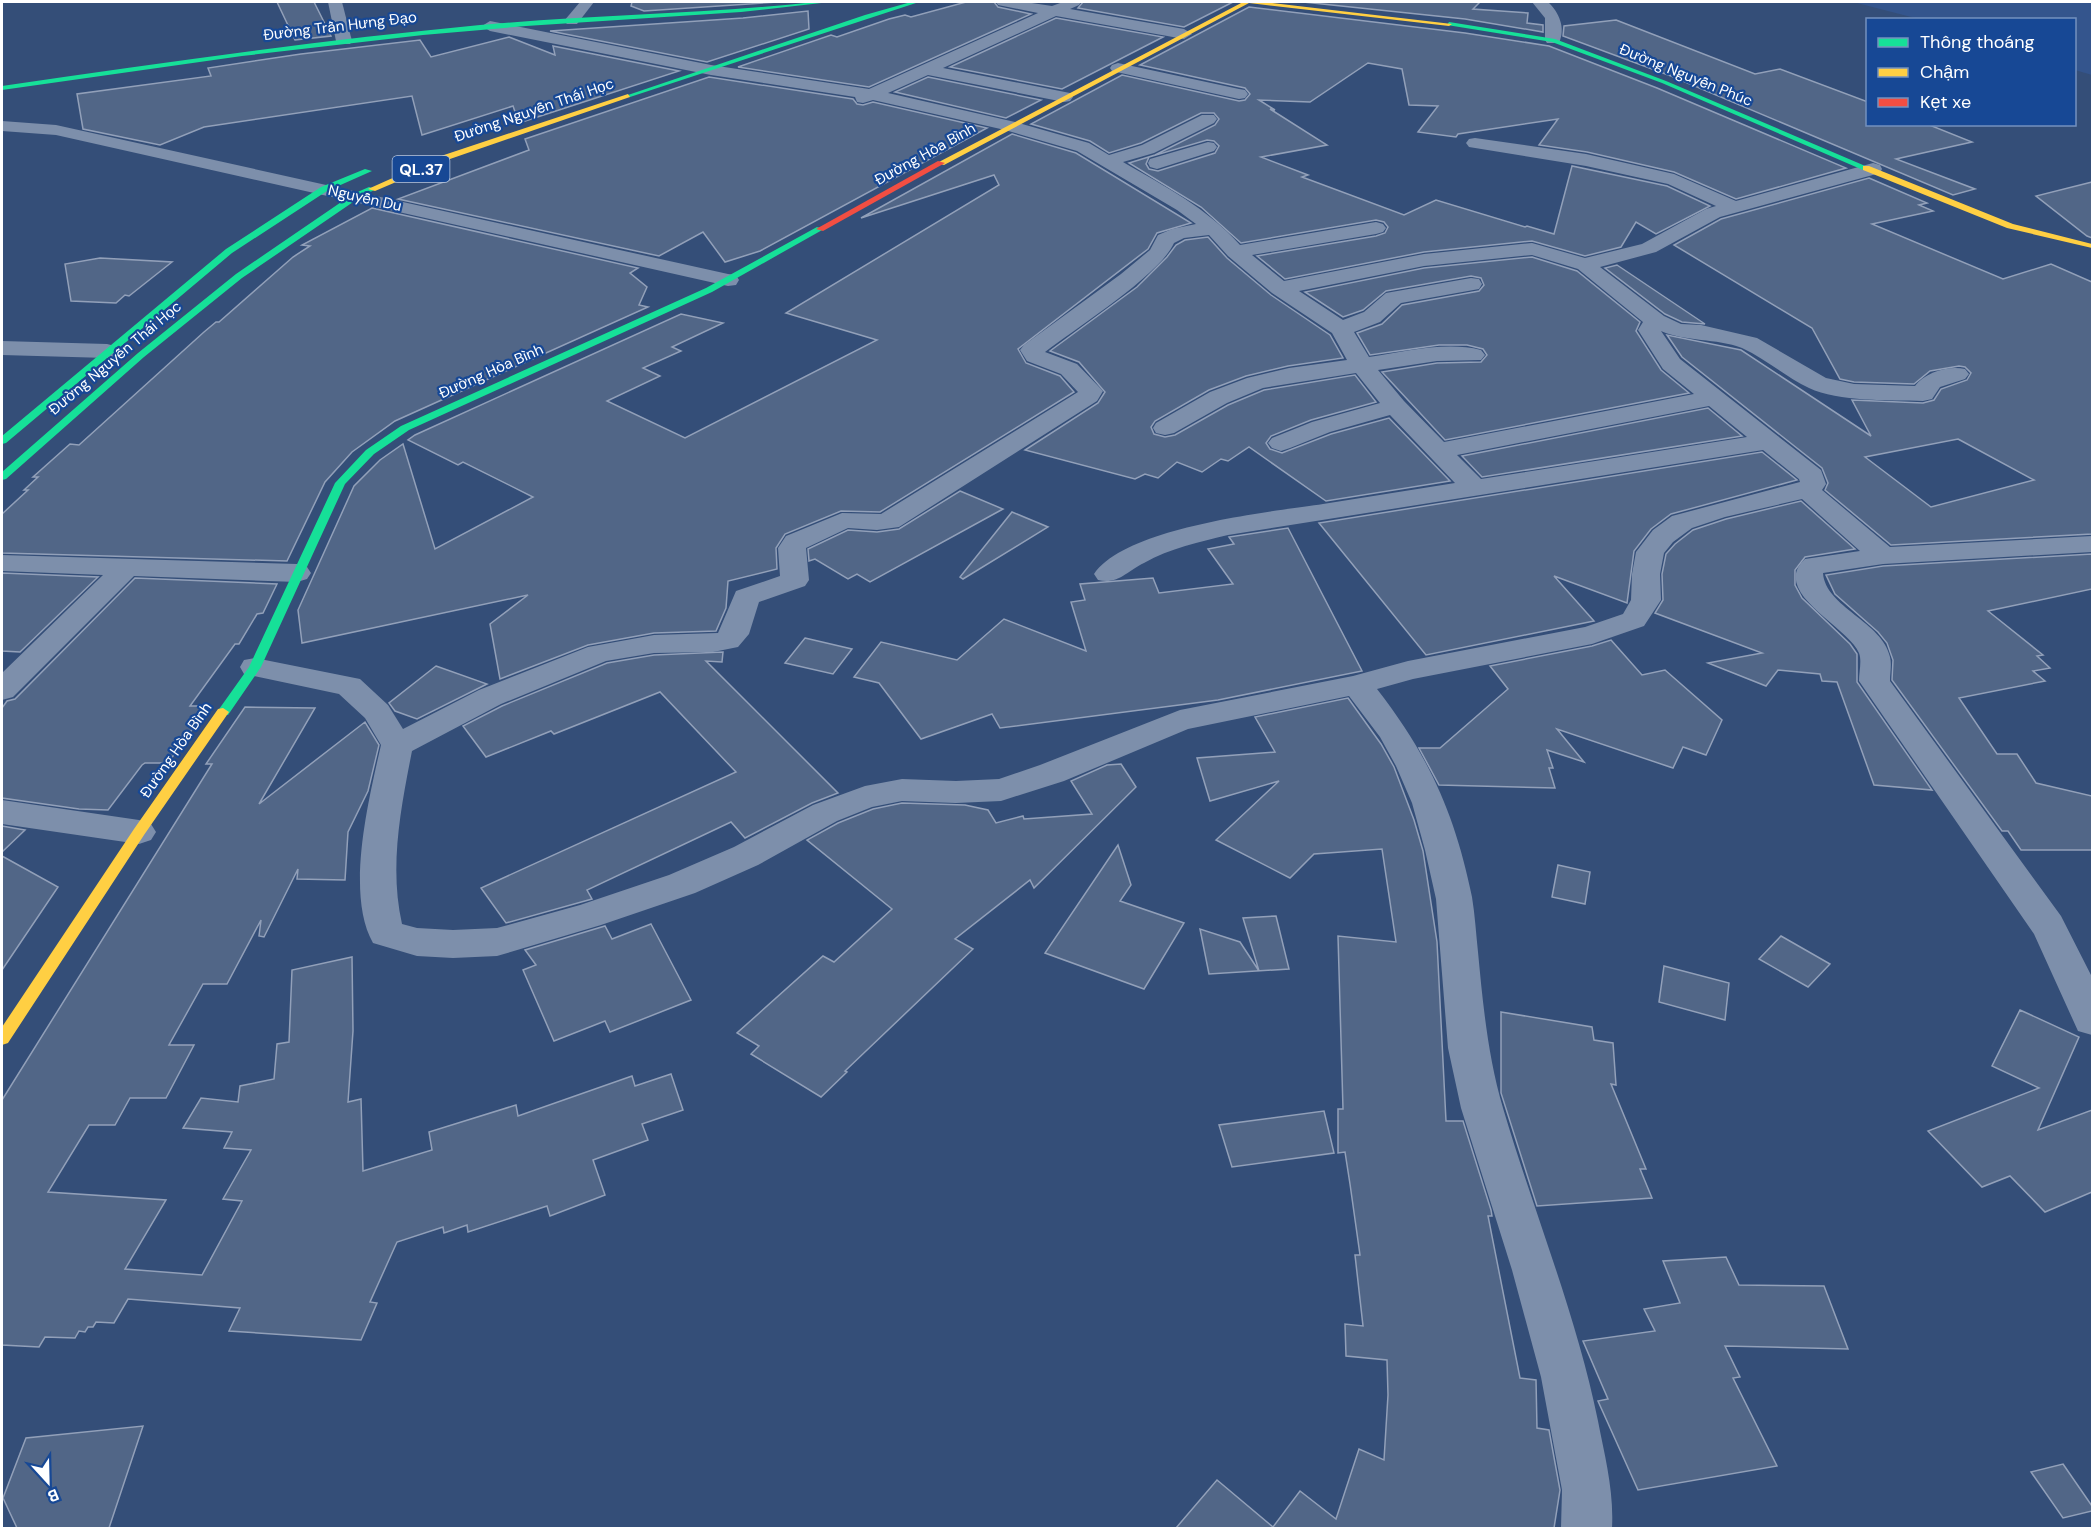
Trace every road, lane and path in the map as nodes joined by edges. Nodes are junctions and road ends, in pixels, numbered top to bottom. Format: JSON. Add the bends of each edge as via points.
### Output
{"nodes":[{"id":1,"x":334,"y":2,"type":"edge"},
{"id":2,"x":587,"y":2,"type":"edge"},
{"id":3,"x":827,"y":2,"type":"edge"},
{"id":4,"x":878,"y":2,"type":"edge"},
{"id":5,"x":917,"y":2,"type":"edge"},
{"id":6,"x":1003,"y":2,"type":"edge"},
{"id":7,"x":1074,"y":2,"type":"edge"},
{"id":8,"x":1249,"y":2,"type":"edge"},
{"id":9,"x":1539,"y":2,"type":"edge"},
{"id":10,"x":808,"y":3,"type":"edge"},
{"id":11,"x":851,"y":6,"type":"dead end"},
{"id":12,"x":774,"y":9,"type":"junction"},
{"id":13,"x":1054,"y":11,"type":"junction"},
{"id":14,"x":572,"y":21,"type":"junction"},
{"id":15,"x":796,"y":23,"type":"junction"},
{"id":16,"x":490,"y":26,"type":"junction"},
{"id":17,"x":1184,"y":34,"type":"junction"},
{"id":18,"x":1553,"y":40,"type":"junction"},
{"id":19,"x":344,"y":41,"type":"junction"},
{"id":20,"x":684,"y":64,"type":"junction"},
{"id":21,"x":1118,"y":68,"type":"junction"},
{"id":22,"x":711,"y":69,"type":"junction"},
{"id":23,"x":925,"y":69,"type":"junction"},
{"id":24,"x":2,"y":88,"type":"edge"},
{"id":25,"x":870,"y":94,"type":"junction"},
{"id":26,"x":1239,"y":94,"type":"dead end"},
{"id":27,"x":1064,"y":97,"type":"junction"},
{"id":28,"x":550,"y":107,"type":"dead end"},
{"id":29,"x":843,"y":107,"type":"dead end"},
{"id":30,"x":1208,"y":119,"type":"dead end"},
{"id":31,"x":2,"y":126,"type":"edge"},
{"id":32,"x":1010,"y":126,"type":"junction"},
{"id":33,"x":1475,"y":143,"type":"dead end"},
{"id":34,"x":1208,"y":147,"type":"dead end"},
{"id":35,"x":376,"y":167,"type":"dead end"},
{"id":36,"x":1117,"y":167,"type":"junction"},
{"id":37,"x":1873,"y":169,"type":"junction"},
{"id":38,"x":324,"y":189,"type":"junction"},
{"id":39,"x":356,"y":196,"type":"junction"},
{"id":40,"x":1734,"y":207,"type":"junction"},
{"id":41,"x":1214,"y":228,"type":"junction"},
{"id":42,"x":1376,"y":228,"type":"dead end"},
{"id":43,"x":2092,"y":246,"type":"edge"},
{"id":44,"x":1235,"y":252,"type":"junction"},
{"id":45,"x":1585,"y":264,"type":"junction"},
{"id":46,"x":728,"y":280,"type":"junction"},
{"id":47,"x":1471,"y":284,"type":"dead end"},
{"id":48,"x":1280,"y":288,"type":"junction"},
{"id":49,"x":1656,"y":321,"type":"junction"},
{"id":50,"x":1341,"y":329,"type":"junction"},
{"id":51,"x":2,"y":348,"type":"edge"},
{"id":52,"x":107,"y":351,"type":"junction"},
{"id":53,"x":1473,"y":355,"type":"dead end"},
{"id":54,"x":1362,"y":366,"type":"junction"},
{"id":55,"x":1957,"y":374,"type":"dead end"},
{"id":56,"x":1714,"y":398,"type":"junction"},
{"id":57,"x":1395,"y":406,"type":"junction"},
{"id":58,"x":1165,"y":428,"type":"dead end"},
{"id":59,"x":2,"y":441,"type":"edge"},
{"id":60,"x":1769,"y":441,"type":"junction"},
{"id":61,"x":1281,"y":443,"type":"dead end"},
{"id":62,"x":1438,"y":451,"type":"junction"},
{"id":63,"x":2,"y":477,"type":"edge"},
{"id":64,"x":1476,"y":489,"type":"junction"},
{"id":65,"x":1807,"y":490,"type":"junction"},
{"id":66,"x":2092,"y":544,"type":"edge"},
{"id":67,"x":1883,"y":556,"type":"junction"},
{"id":68,"x":2,"y":563,"type":"edge"},
{"id":69,"x":126,"y":567,"type":"junction"},
{"id":70,"x":297,"y":573,"type":"junction"},
{"id":71,"x":1108,"y":574,"type":"dead end"},
{"id":72,"x":255,"y":668,"type":"junction"},
{"id":73,"x":1357,"y":685,"type":"junction"},
{"id":74,"x":2,"y":690,"type":"edge"},
{"id":75,"x":397,"y":745,"type":"junction"},
{"id":76,"x":2,"y":812,"type":"edge"},
{"id":77,"x":139,"y":832,"type":"junction"},
{"id":78,"x":2092,"y":1020,"type":"edge"},
{"id":79,"x":2,"y":1040,"type":"edge"},
{"id":80,"x":1587,"y":1528,"type":"edge"}],
"edges":[{"from":1,"to":19,"type":"street"},
{"from":2,"to":14,"type":"street"},
{"from":3,"to":10,"type":"main road","name":"Đường Trần Hưng Đạo"},
{"from":4,"to":5,"type":"main road","number":"QL.37"},
{"from":5,"to":22,"type":"main road","name":"Đường Nguyễn Thái Học","number":"QL.37"},
{"from":6,"to":13,"type":"street"},
{"from":7,"to":13,"type":"street"},
{"from":8,"to":17,"type":"main road","name":"Đường Hòa Bình"},
{"from":8,"to":18,"type":"main road","name":"Đường Nguyễn Phúc"},
{"from":9,"to":18,"type":"street","via":[[1554,18]]},
{"from":10,"to":12,"type":"main road","name":"Đường Trần Hưng Đạo"},
{"from":11,"to":15,"type":"main road","name":"Đường Nguyễn Thái Học"},
{"from":12,"to":14,"type":"main road","name":"Đường Trần Hưng Đạo"},
{"from":12,"to":15,"type":"main road"},
{"from":13,"to":17,"type":"street"},
{"from":13,"to":23,"type":"street"},
{"from":14,"to":16,"type":"main road","name":"Đường Trần Hưng Đạo"},
{"from":15,"to":20,"type":"main road","name":"Đường Nguyễn Thái Học"},
{"from":16,"to":19,"type":"main road","name":"Đường Trần Hưng Đạo"},
{"from":16,"to":20,"type":"street"},
{"from":17,"to":21,"type":"main road","name":"Đường Hòa Bình"},
{"from":18,"to":37,"type":"main road","name":"Đường Nguyễn Phúc"},
{"from":19,"to":24,"type":"main road","name":"Đường Trần Hưng Đạo"},
{"from":20,"to":22,"type":"street"},
{"from":20,"to":28,"type":"main road","name":"Đường Nguyễn Thái Học"},
{"from":21,"to":26,"type":"street"},
{"from":21,"to":27,"type":"main road","name":"Đường Hòa Bình"},
{"from":22,"to":25,"type":"street"},
{"from":22,"to":39,"type":"main road","name":"Đường Nguyễn Thái Học","number":"QL.37","via":[[447,157]]},
{"from":23,"to":25,"type":"street"},
{"from":23,"to":27,"type":"street"},
{"from":25,"to":29,"type":"street"},
{"from":25,"to":32,"type":"street"},
{"from":27,"to":32,"type":"main road","name":"Đường Hòa Bình"},
{"from":30,"to":36,"type":"street"},
{"from":31,"to":38,"type":"street","name":"Nguyễn Du","via":[[56,130]]},
{"from":32,"to":36,"type":"street","via":[[1083,147]]},
{"from":32,"to":46,"type":"main road","name":"Đường Hòa Bình"},
{"from":33,"to":40,"type":"street","via":[[1586,160],[1674,180]]},
{"from":34,"to":36,"type":"street"},
{"from":35,"to":38,"type":"main road","name":"Đường Nguyễn Thái Học","number":"QL.37"},
{"from":36,"to":41,"type":"street"},
{"from":37,"to":40,"type":"street"},
{"from":37,"to":43,"type":"main road","name":"Đường Nguyễn Phúc","via":[[2010,225]]},
{"from":38,"to":39,"type":"street","name":"Nguyễn Du"},
{"from":38,"to":52,"type":"main road","name":"Đường Nguyễn Thái Học","number":"QL.37","via":[[229,250]]},
{"from":39,"to":46,"type":"street","name":"Nguyễn Du"},
{"from":39,"to":63,"type":"main road","name":"Đường Nguyễn Thái Học","number":"QL.37","via":[[239,276],[141,355]]},
{"from":40,"to":45,"type":"street","via":[[1713,213],[1649,248]]},
{"from":41,"to":44,"type":"street"},
{"from":41,"to":75,"type":"street","via":[[1165,238],[1159,253],[1129,279],[1032,351],[1035,356],[1069,369],[1091,391],[1088,396],[889,521],[850,519],[796,542],[792,548],[795,580],[746,597],[734,634],[727,640],[654,644],[598,653],[490,697]]},
{"from":42,"to":44,"type":"street"},
{"from":44,"to":48,"type":"street"},
{"from":45,"to":48,"type":"street","via":[[1532,249],[1424,260]]},
{"from":45,"to":49,"type":"street"},
{"from":46,"to":70,"type":"main road","name":"Đường Hòa Bình","via":[[405,428],[377,445],[340,483]]},
{"from":47,"to":50,"type":"street","via":[[1394,298],[1372,317]]},
{"from":48,"to":50,"type":"street"},
{"from":49,"to":55,"type":"street","via":[[1677,330],[1749,343],[1819,384],[1854,391],[1923,394],[1924,387],[1932,381]]},
{"from":49,"to":56,"type":"street","via":[[1649,330],[1671,364]]},
{"from":50,"to":54,"type":"street"},
{"from":51,"to":52,"type":"street"},
{"from":52,"to":59,"type":"main road","name":"Đường Nguyễn Thái Học","number":"QL.37"},
{"from":53,"to":54,"type":"street","via":[[1453,352]]},
{"from":54,"to":57,"type":"street"},
{"from":54,"to":58,"type":"street","via":[[1313,370],[1236,390]]},
{"from":56,"to":60,"type":"street"},
{"from":56,"to":62,"type":"street"},
{"from":57,"to":61,"type":"street"},
{"from":57,"to":62,"type":"street"},
{"from":60,"to":64,"type":"street"},
{"from":60,"to":65,"type":"street","via":[[1812,476],[1813,484]]},
{"from":62,"to":64,"type":"street"},
{"from":64,"to":71,"type":"street","via":[[1228,527],[1154,547],[1123,561]]},
{"from":65,"to":67,"type":"street"},
{"from":65,"to":73,"type":"street","via":[[1700,516],[1682,522],[1663,536],[1650,552],[1646,600],[1634,620],[1592,635],[1408,670]]},
{"from":66,"to":67,"type":"street"},
{"from":67,"to":78,"type":"street","via":[[1815,565],[1809,572],[1809,581],[1819,596],[1865,638],[1875,654],[1874,681],[2048,926]]},
{"from":68,"to":69,"type":"street"},
{"from":69,"to":70,"type":"street"},
{"from":69,"to":74,"type":"street"},
{"from":70,"to":72,"type":"main road","name":"Đường Hòa Bình"},
{"from":72,"to":75,"type":"street","via":[[349,686],[377,712]]},
{"from":72,"to":77,"type":"main road","name":"Đường Hòa Bình"},
{"from":73,"to":75,"type":"street","via":[[1180,720],[1001,790],[902,790],[865,797],[682,884],[497,942],[417,942],[387,933],[379,909],[378,883],[387,795]]},
{"from":73,"to":80,"type":"street","via":[[1394,733],[1413,766],[1443,850],[1454,899],[1468,1048],[1482,1108],[1565,1377],[1587,1490]]},
{"from":76,"to":77,"type":"street"},
{"from":77,"to":79,"type":"main road","name":"Đường Hòa Bình"}]}
